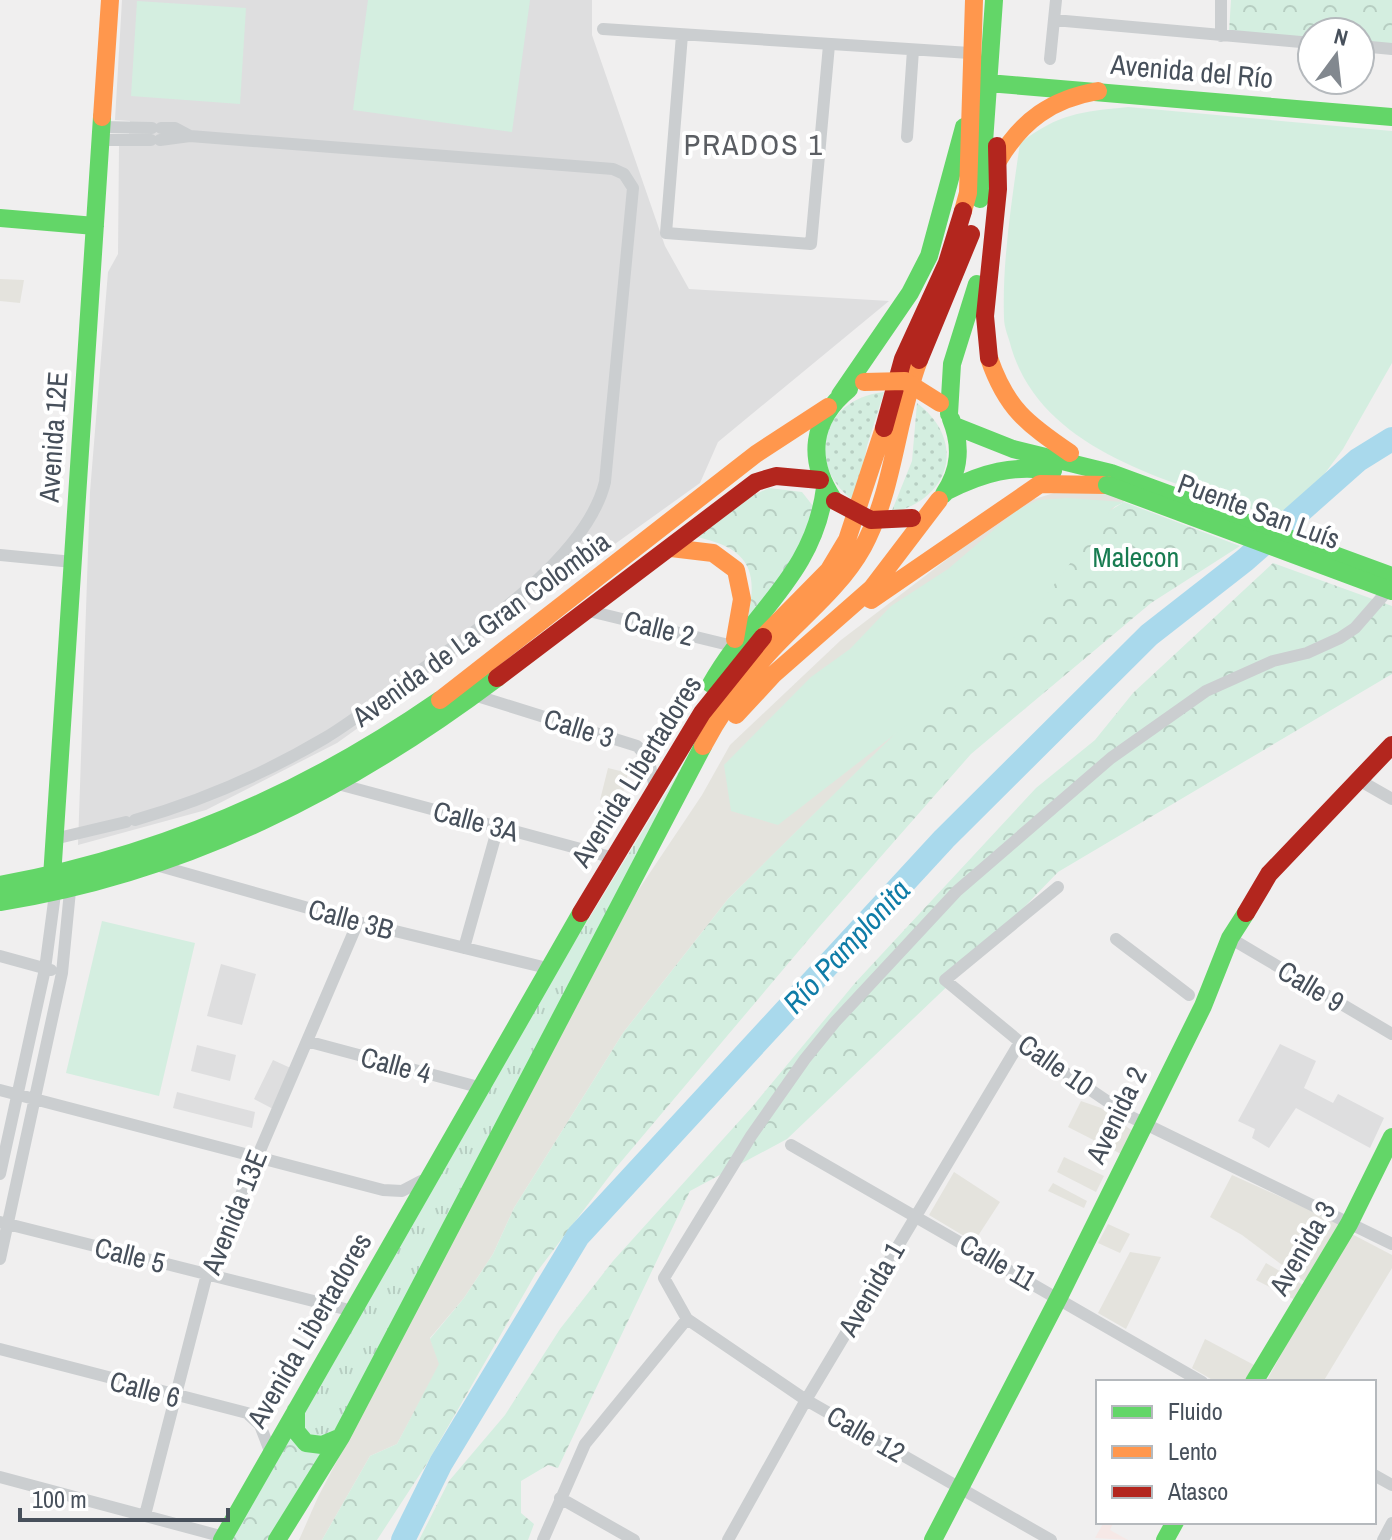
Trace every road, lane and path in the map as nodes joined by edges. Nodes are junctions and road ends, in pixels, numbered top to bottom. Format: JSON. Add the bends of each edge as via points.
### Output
{"nodes":[{"id":1,"x":110,"y":0,"type":"edge"},
{"id":2,"x":974,"y":0,"type":"edge"},
{"id":3,"x":994,"y":0,"type":"edge"},
{"id":4,"x":1056,"y":0,"type":"edge"},
{"id":5,"x":1221,"y":0,"type":"edge"},
{"id":6,"x":1054,"y":20,"type":"junction"},
{"id":7,"x":603,"y":29,"type":"dead end"},
{"id":8,"x":682,"y":35,"type":"junction"},
{"id":9,"x":1221,"y":36,"type":"junction"},
{"id":10,"x":1296,"y":42,"type":"edge"},
{"id":11,"x":829,"y":45,"type":"junction"},
{"id":12,"x":913,"y":50,"type":"junction"},
{"id":13,"x":970,"y":53,"type":"junction"},
{"id":14,"x":1050,"y":59,"type":"dead end"},
{"id":15,"x":988,"y":83,"type":"junction"},
{"id":16,"x":1098,"y":91,"type":"junction"},
{"id":17,"x":978,"y":107,"type":"junction"},
{"id":18,"x":1392,"y":117,"type":"edge"},
{"id":19,"x":102,"y":134,"type":"junction"},
{"id":20,"x":907,"y":137,"type":"dead end"},
{"id":21,"x":998,"y":161,"type":"junction"},
{"id":22,"x":0,"y":218,"type":"edge"},
{"id":23,"x":0,"y":230,"type":"edge"},
{"id":24,"x":95,"y":231,"type":"junction"},
{"id":25,"x":989,"y":246,"type":"junction"},
{"id":26,"x":834,"y":401,"type":"junction"},
{"id":27,"x":948,"y":414,"type":"junction"},
{"id":28,"x":1109,"y":479,"type":"junction"},
{"id":29,"x":827,"y":490,"type":"junction"},
{"id":30,"x":943,"y":496,"type":"junction"},
{"id":31,"x":671,"y":548,"type":"junction"},
{"id":32,"x":0,"y":555,"type":"edge"},
{"id":33,"x":73,"y":562,"type":"junction"},
{"id":34,"x":1392,"y":576,"type":"edge"},
{"id":35,"x":1392,"y":588,"type":"edge"},
{"id":36,"x":585,"y":610,"type":"junction"},
{"id":37,"x":823,"y":633,"type":"junction"},
{"id":38,"x":733,"y":646,"type":"junction"},
{"id":39,"x":474,"y":695,"type":"junction"},
{"id":40,"x":702,"y":713,"type":"junction"},
{"id":41,"x":1392,"y":745,"type":"edge"},
{"id":42,"x":1357,"y":779,"type":"junction"},
{"id":43,"x":338,"y":784,"type":"junction"},
{"id":44,"x":655,"y":790,"type":"junction"},
{"id":45,"x":680,"y":793,"type":"junction"},
{"id":46,"x":1392,"y":799,"type":"edge"},
{"id":47,"x":498,"y":827,"type":"junction"},
{"id":48,"x":54,"y":839,"type":"junction"},
{"id":49,"x":614,"y":858,"type":"junction"},
{"id":50,"x":156,"y":865,"type":"junction"},
{"id":51,"x":0,"y":885,"type":"edge"},
{"id":52,"x":59,"y":887,"type":"junction"},
{"id":53,"x":1058,"y":887,"type":"dead end"},
{"id":54,"x":0,"y":902,"type":"edge"},
{"id":55,"x":358,"y":922,"type":"junction"},
{"id":56,"x":1230,"y":938,"type":"junction"},
{"id":57,"x":1116,"y":939,"type":"dead end"},
{"id":58,"x":464,"y":948,"type":"junction"},
{"id":59,"x":0,"y":956,"type":"edge"},
{"id":60,"x":547,"y":968,"type":"junction"},
{"id":61,"x":45,"y":969,"type":"junction"},
{"id":62,"x":62,"y":973,"type":"junction"},
{"id":63,"x":1189,"y":995,"type":"dead end"},
{"id":64,"x":1392,"y":1034,"type":"edge"},
{"id":65,"x":310,"y":1042,"type":"junction"},
{"id":66,"x":1020,"y":1042,"type":"junction"},
{"id":67,"x":482,"y":1088,"type":"junction"},
{"id":68,"x":0,"y":1090,"type":"edge"},
{"id":69,"x":19,"y":1095,"type":"junction"},
{"id":70,"x":36,"y":1099,"type":"junction"},
{"id":71,"x":1143,"y":1122,"type":"junction"},
{"id":72,"x":1392,"y":1137,"type":"edge"},
{"id":73,"x":791,"y":1145,"type":"dead end"},
{"id":74,"x":256,"y":1156,"type":"junction"},
{"id":75,"x":436,"y":1169,"type":"junction"},
{"id":76,"x":0,"y":1174,"type":"edge"},
{"id":77,"x":916,"y":1214,"type":"junction"},
{"id":78,"x":4,"y":1223,"type":"edge"},
{"id":79,"x":1349,"y":1224,"type":"junction"},
{"id":80,"x":1392,"y":1244,"type":"edge"},
{"id":81,"x":0,"y":1259,"type":"edge"},
{"id":82,"x":207,"y":1274,"type":"junction"},
{"id":83,"x":1059,"y":1297,"type":"junction"},
{"id":84,"x":353,"y":1311,"type":"junction"},
{"id":85,"x":687,"y":1319,"type":"junction"},
{"id":86,"x":0,"y":1349,"type":"edge"},
{"id":87,"x":1199,"y":1380,"type":"edge"},
{"id":88,"x":1255,"y":1380,"type":"edge"},
{"id":89,"x":178,"y":1398,"type":"junction"},
{"id":90,"x":806,"y":1400,"type":"junction"},
{"id":91,"x":296,"y":1410,"type":"junction"},
{"id":92,"x":341,"y":1437,"type":"junction"},
{"id":93,"x":270,"y":1451,"type":"junction"},
{"id":94,"x":0,"y":1477,"type":"edge"},
{"id":95,"x":961,"y":1488,"type":"junction"},
{"id":96,"x":560,"y":1498,"type":"junction"},
{"id":97,"x":145,"y":1515,"type":"junction"},
{"id":98,"x":1392,"y":1523,"type":"edge"},
{"id":99,"x":223,"y":1539,"type":"edge"},
{"id":100,"x":277,"y":1540,"type":"edge"},
{"id":101,"x":543,"y":1540,"type":"edge"},
{"id":102,"x":634,"y":1540,"type":"edge"},
{"id":103,"x":728,"y":1540,"type":"edge"},
{"id":104,"x":933,"y":1540,"type":"edge"},
{"id":105,"x":1051,"y":1540,"type":"edge"},
{"id":106,"x":1383,"y":1540,"type":"edge"}],
"edges":[{"from":1,"to":19,"type":"main road","name":"Avenida 12E"},
{"from":2,"to":13,"type":"main road","name":"Avenida Libertadores"},
{"from":3,"to":15,"type":"main road","name":"Avenida Libertadores"},
{"from":4,"to":6,"type":"street"},
{"from":5,"to":9,"type":"street"},
{"from":6,"to":9,"type":"street"},
{"from":6,"to":14,"type":"street"},
{"from":7,"to":8,"type":"street"},
{"from":8,"to":11,"type":"street"},
{"from":8,"to":11,"type":"street","via":[[666,233],[811,244]]},
{"from":9,"to":10,"type":"street"},
{"from":11,"to":12,"type":"street"},
{"from":12,"to":13,"type":"street"},
{"from":12,"to":20,"type":"street"},
{"from":13,"to":17,"type":"main road","name":"Avenida Libertadores"},
{"from":15,"to":16,"type":"main road","name":"Avenida del Río"},
{"from":15,"to":17,"type":"main road","name":"Avenida Libertadores"},
{"from":16,"to":18,"type":"main road","name":"Avenida del Río"},
{"from":16,"to":21,"type":"main road","via":[[1056,100],[1037,111],[1021,125]]},
{"from":17,"to":21,"type":"main road"},
{"from":17,"to":26,"type":"main road","via":[[929,256],[910,293]]},
{"from":17,"to":40,"type":"main road","name":"Avenida Libertadores","via":[[960,227],[903,359],[854,526],[829,570],[755,645]]},
{"from":17,"to":45,"type":"main road","name":"Avenida Libertadores","via":[[981,195],[973,230],[917,364],[863,547],[842,578],[743,683],[716,722]]},
{"from":19,"to":24,"type":"main road","name":"Avenida 12E"},
{"from":19,"to":48,"type":"street","via":[[190,136],[613,169],[633,188],[605,482],[598,505],[572,543],[527,590],[325,738],[210,795]]},
{"from":21,"to":25,"type":"main road"},
{"from":22,"to":24,"type":"main road"},
{"from":23,"to":24,"type":"main road"},
{"from":24,"to":33,"type":"main road","name":"Avenida 12E"},
{"from":25,"to":27,"type":"main road","via":[[950,367]]},
{"from":25,"to":28,"type":"main road","via":[[984,332],[997,384],[1023,422],[1045,441]]},
{"from":26,"to":27,"type":"main road","bridge":true,"via":[[864,382],[892,378],[905,381]]},
{"from":26,"to":29,"type":"main road","via":[[815,437],[814,454]]},
{"from":26,"to":52,"type":"main road","name":"Avenida de La Gran Colombia","via":[[756,452],[673,523],[463,683],[370,746],[265,802]]},
{"from":27,"to":28,"type":"main road","via":[[1013,449]]},
{"from":27,"to":30,"type":"main road","via":[[959,453]]},
{"from":28,"to":30,"type":"main road","via":[[1011,466],[972,477]]},
{"from":28,"to":34,"type":"main road","name":"Puente San Luís"},
{"from":28,"to":35,"type":"main road","name":"Puente San Luís","bridge":true},
{"from":28,"to":37,"type":"main road","via":[[1040,484]]},
{"from":29,"to":30,"type":"main road","bridge":true,"via":[[855,515],[879,522],[912,518]]},
{"from":29,"to":31,"type":"main road","name":"Avenida de La Gran Colombia","via":[[776,476],[756,482]]},
{"from":29,"to":38,"type":"main road","via":[[809,554]]},
{"from":30,"to":37,"type":"main road","via":[[887,571]]},
{"from":31,"to":36,"type":"main road","name":"Avenida de La Gran Colombia"},
{"from":31,"to":38,"type":"main road","via":[[708,550],[735,569],[745,601]]},
{"from":32,"to":33,"type":"street"},
{"from":33,"to":48,"type":"main road","name":"Avenida 12E"},
{"from":35,"to":85,"type":"street","via":[[1340,638],[1206,691],[1111,758],[957,891],[835,1022],[724,1177],[664,1278]]},
{"from":36,"to":38,"type":"street","name":"Calle 2"},
{"from":36,"to":39,"type":"main road","name":"Avenida de La Gran Colombia"},
{"from":37,"to":45,"type":"main road","via":[[748,699]]},
{"from":38,"to":40,"type":"main road","via":[[711,683]]},
{"from":39,"to":43,"type":"main road","name":"Avenida de La Gran Colombia"},
{"from":39,"to":44,"type":"street","name":"Calle 3","via":[[637,746],[648,758]]},
{"from":40,"to":44,"type":"main road","name":"Avenida Libertadores"},
{"from":41,"to":42,"type":"main road","name":"Avenida 2"},
{"from":42,"to":46,"type":"street"},
{"from":42,"to":56,"type":"main road","name":"Avenida 2","via":[[1269,874]]},
{"from":43,"to":47,"type":"street","name":"Calle 3A"},
{"from":43,"to":50,"type":"main road","name":"Avenida de La Gran Colombia","via":[[301,805]]},
{"from":44,"to":49,"type":"main road","name":"Avenida Libertadores"},
{"from":45,"to":92,"type":"main road","name":"Avenida Libertadores"},
{"from":47,"to":49,"type":"street","name":"Calle 3A"},
{"from":47,"to":58,"type":"street"},
{"from":48,"to":52,"type":"main road","name":"Avenida 12E"},
{"from":49,"to":60,"type":"main road","name":"Avenida Libertadores"},
{"from":50,"to":52,"type":"main road","name":"Avenida de La Gran Colombia"},
{"from":50,"to":55,"type":"street","name":"Calle 3B"},
{"from":51,"to":52,"type":"main road","name":"Avenida de La Gran Colombia"},
{"from":52,"to":54,"type":"main road","name":"Avenida de La Gran Colombia"},
{"from":52,"to":61,"type":"street","name":"Avenida 12E"},
{"from":52,"to":62,"type":"street","name":"Avenida 12E"},
{"from":53,"to":66,"type":"street","name":"Calle 10","via":[[945,980]]},
{"from":55,"to":58,"type":"street","name":"Calle 3B"},
{"from":55,"to":65,"type":"street","name":"Avenida 13E"},
{"from":56,"to":64,"type":"street","name":"Calle 9"},
{"from":56,"to":71,"type":"main road","name":"Avenida 2","via":[[1203,1006]]},
{"from":57,"to":63,"type":"street"},
{"from":58,"to":60,"type":"street","name":"Calle 3B"},
{"from":59,"to":61,"type":"street"},
{"from":60,"to":67,"type":"main road","name":"Avenida Libertadores"},
{"from":61,"to":62,"type":"street"},
{"from":61,"to":69,"type":"street","name":"Avenida 12E"},
{"from":62,"to":70,"type":"street","name":"Avenida 12E"},
{"from":65,"to":67,"type":"street","name":"Calle 4"},
{"from":65,"to":74,"type":"street","name":"Avenida 13E"},
{"from":66,"to":71,"type":"street","name":"Calle 10"},
{"from":66,"to":77,"type":"street","name":"Avenida 1"},
{"from":67,"to":75,"type":"main road","name":"Avenida Libertadores"},
{"from":68,"to":69,"type":"street"},
{"from":69,"to":70,"type":"street"},
{"from":69,"to":76,"type":"street","name":"Avenida 12E"},
{"from":70,"to":74,"type":"street"},
{"from":70,"to":78,"type":"street","name":"Avenida 12E"},
{"from":71,"to":79,"type":"street","name":"Calle 10"},
{"from":71,"to":83,"type":"main road","name":"Avenida 2"},
{"from":72,"to":79,"type":"main road","name":"Avenida 3"},
{"from":73,"to":77,"type":"street","name":"Calle 11"},
{"from":74,"to":75,"type":"street","via":[[383,1190],[415,1187]]},
{"from":74,"to":82,"type":"street","name":"Avenida 13E"},
{"from":75,"to":84,"type":"main road","name":"Avenida Libertadores"},
{"from":77,"to":83,"type":"street","name":"Calle 11"},
{"from":77,"to":90,"type":"street","name":"Avenida 1"},
{"from":78,"to":81,"type":"street","name":"Avenida 12E"},
{"from":78,"to":82,"type":"street","name":"Calle 5"},
{"from":79,"to":80,"type":"street","name":"Calle 10"},
{"from":79,"to":88,"type":"main road","name":"Avenida 3"},
{"from":82,"to":84,"type":"street","name":"Calle 5"},
{"from":82,"to":89,"type":"street","name":"Avenida 13E"},
{"from":83,"to":87,"type":"street","name":"Calle 11"},
{"from":83,"to":95,"type":"main road","name":"Avenida 2"},
{"from":84,"to":91,"type":"main road","name":"Avenida Libertadores"},
{"from":85,"to":90,"type":"street","name":"Calle 12"},
{"from":85,"to":96,"type":"street","via":[[585,1444]]},
{"from":86,"to":89,"type":"street","name":"Calle 6"},
{"from":89,"to":93,"type":"street","name":"Calle 6","via":[[247,1413],[260,1425]]},
{"from":89,"to":97,"type":"street","name":"Avenida 13E"},
{"from":90,"to":95,"type":"street","name":"Calle 12"},
{"from":90,"to":103,"type":"street","name":"Avenida 1"},
{"from":91,"to":92,"type":"main road","via":[[293,1424],[309,1445],[320,1447]]},
{"from":91,"to":93,"type":"main road","name":"Avenida Libertadores"},
{"from":92,"to":100,"type":"main road","name":"Avenida Libertadores"},
{"from":93,"to":99,"type":"main road","name":"Avenida Libertadores"},
{"from":94,"to":97,"type":"street"},
{"from":95,"to":104,"type":"main road","name":"Avenida 2"},
{"from":95,"to":105,"type":"street","name":"Calle 12"},
{"from":96,"to":101,"type":"street"},
{"from":96,"to":102,"type":"street"},
{"from":97,"to":99,"type":"street"},
{"from":98,"to":106,"type":"street"}]}
